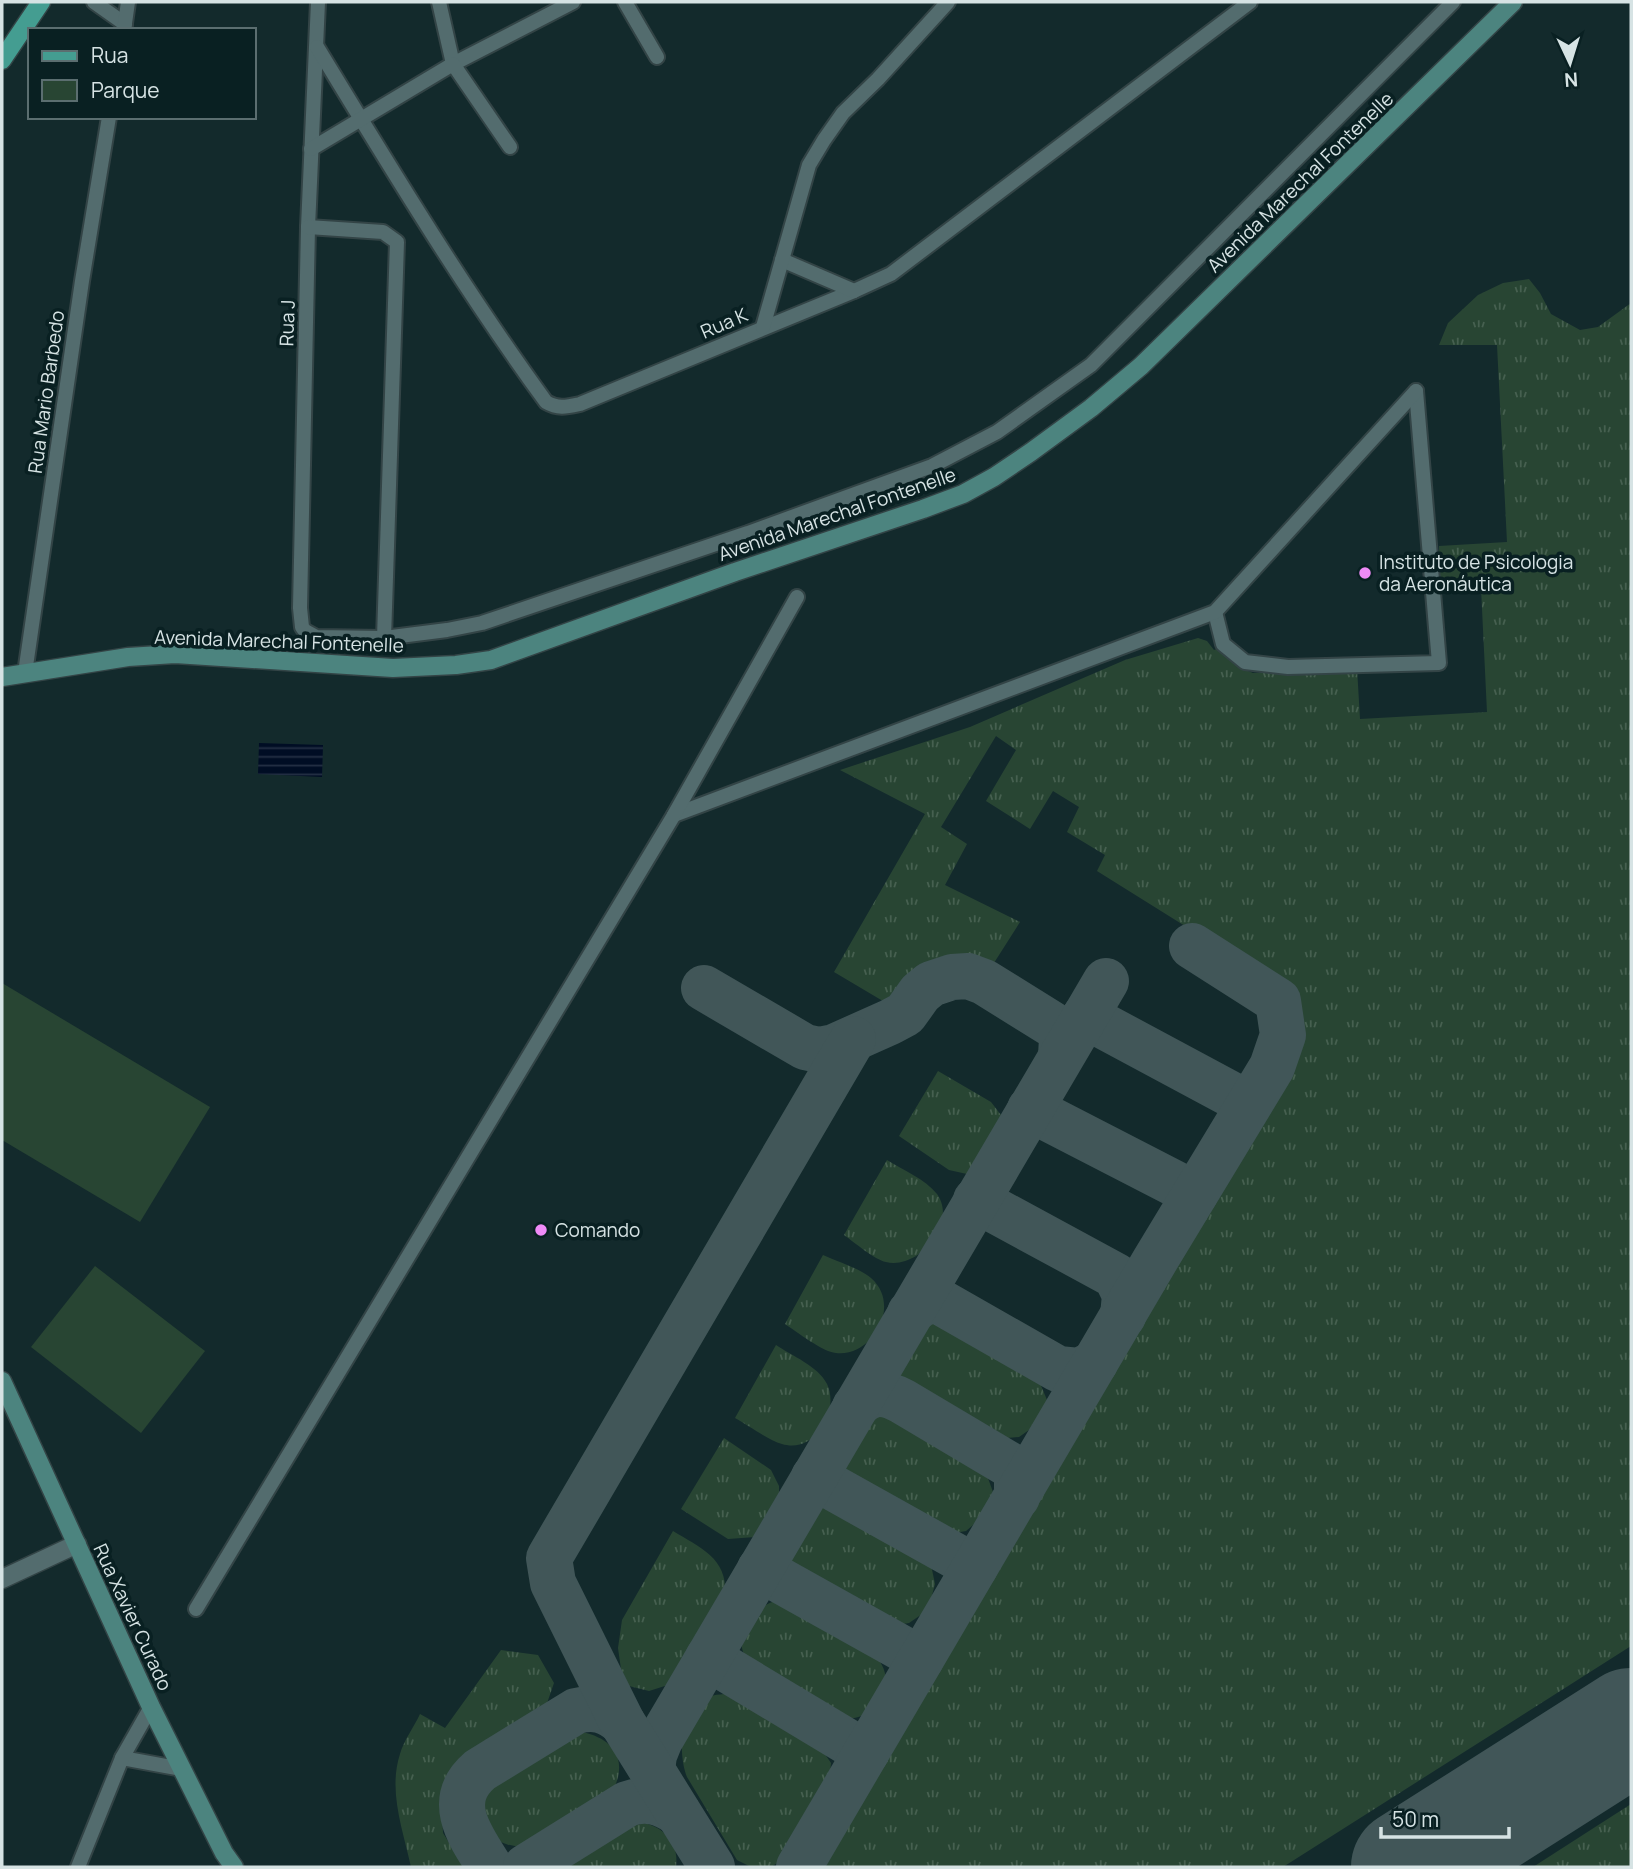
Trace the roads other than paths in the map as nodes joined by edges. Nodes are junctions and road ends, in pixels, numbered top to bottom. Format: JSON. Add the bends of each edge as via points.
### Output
{"nodes":[{"id":1,"x":41,"y":2,"type":"edge"},
{"id":2,"x":94,"y":2,"type":"edge"},
{"id":3,"x":128,"y":2,"type":"edge"},
{"id":4,"x":318,"y":2,"type":"edge"},
{"id":5,"x":439,"y":2,"type":"edge"},
{"id":6,"x":573,"y":2,"type":"edge"},
{"id":7,"x":625,"y":2,"type":"edge"},
{"id":8,"x":948,"y":2,"type":"edge"},
{"id":9,"x":1250,"y":2,"type":"edge"},
{"id":10,"x":1453,"y":2,"type":"edge"},
{"id":11,"x":1513,"y":2,"type":"edge"},
{"id":12,"x":124,"y":27,"type":"edge"},
{"id":13,"x":317,"y":47,"type":"junction"},
{"id":14,"x":657,"y":57,"type":"dead end"},
{"id":15,"x":2,"y":60,"type":"edge"},
{"id":16,"x":453,"y":64,"type":"junction"},
{"id":17,"x":109,"y":119,"type":"edge"},
{"id":18,"x":360,"y":119,"type":"junction"},
{"id":19,"x":510,"y":147,"type":"dead end"},
{"id":20,"x":311,"y":149,"type":"junction"},
{"id":21,"x":308,"y":227,"type":"junction"},
{"id":22,"x":782,"y":260,"type":"junction"},
{"id":23,"x":854,"y":291,"type":"junction"},
{"id":24,"x":763,"y":327,"type":"junction"},
{"id":25,"x":797,"y":597,"type":"dead end"},
{"id":26,"x":1215,"y":612,"type":"junction"},
{"id":27,"x":384,"y":638,"type":"junction"},
{"id":28,"x":25,"y":673,"type":"junction"},
{"id":29,"x":2,"y":677,"type":"edge"},
{"id":30,"x":674,"y":815,"type":"junction"},
{"id":31,"x":2,"y":1381,"type":"edge"},
{"id":32,"x":77,"y":1544,"type":"junction"},
{"id":33,"x":2,"y":1579,"type":"edge"},
{"id":34,"x":196,"y":1609,"type":"dead end"},
{"id":35,"x":151,"y":1707,"type":"junction"},
{"id":36,"x":122,"y":1758,"type":"junction"},
{"id":37,"x":181,"y":1769,"type":"junction"},
{"id":38,"x":78,"y":1867,"type":"edge"},
{"id":39,"x":234,"y":1867,"type":"edge"}],
"edges":[{"from":1,"to":15,"type":"main road"},
{"from":2,"to":12,"type":"street"},
{"from":3,"to":12,"type":"street"},
{"from":4,"to":13,"type":"street","name":"Rua J"},
{"from":5,"to":16,"type":"street"},
{"from":6,"to":16,"type":"street"},
{"from":7,"to":14,"type":"street"},
{"from":8,"to":22,"type":"street","via":[[843,113],[824,140],[809,165]]},
{"from":9,"to":23,"type":"street","name":"Rua K","via":[[891,274]]},
{"from":10,"to":27,"type":"street","via":[[1091,365],[997,432],[932,466],[534,607],[447,631]]},
{"from":11,"to":28,"type":"main road","name":"Avenida Marechal Fontenelle","via":[[1141,366],[1031,452],[963,494],[491,660],[393,668],[175,654]]},
{"from":13,"to":18,"type":"street","name":"Rua K"},
{"from":13,"to":20,"type":"street","name":"Rua J"},
{"from":16,"to":18,"type":"street"},
{"from":16,"to":19,"type":"street"},
{"from":17,"to":28,"type":"street","name":"Rua Mario Barbedo"},
{"from":18,"to":20,"type":"street"},
{"from":18,"to":24,"type":"street","name":"Rua K","via":[[505,346],[546,402],[556,408],[580,404]]},
{"from":20,"to":21,"type":"street","name":"Rua J"},
{"from":21,"to":27,"type":"street","name":"Rua J","via":[[302,627],[316,636]]},
{"from":21,"to":27,"type":"street","via":[[383,232],[397,243]]},
{"from":22,"to":23,"type":"street"},
{"from":22,"to":24,"type":"street"},
{"from":23,"to":24,"type":"street","name":"Rua K"},
{"from":25,"to":30,"type":"street"},
{"from":26,"to":26,"type":"street","via":[[1270,552],[1416,391],[1439,663],[1288,667],[1245,662],[1223,644]]},
{"from":26,"to":30,"type":"street"},
{"from":28,"to":29,"type":"main road","name":"Avenida Marechal Fontenelle"},
{"from":30,"to":34,"type":"street"},
{"from":31,"to":32,"type":"main road","name":"Rua Xavier Curado"},
{"from":32,"to":33,"type":"street"},
{"from":32,"to":35,"type":"main road","name":"Rua Xavier Curado"},
{"from":35,"to":36,"type":"street"},
{"from":35,"to":37,"type":"main road","name":"Rua Xavier Curado"},
{"from":36,"to":37,"type":"street"},
{"from":36,"to":38,"type":"street"},
{"from":37,"to":39,"type":"main road","name":"Rua Xavier Curado"}]}
